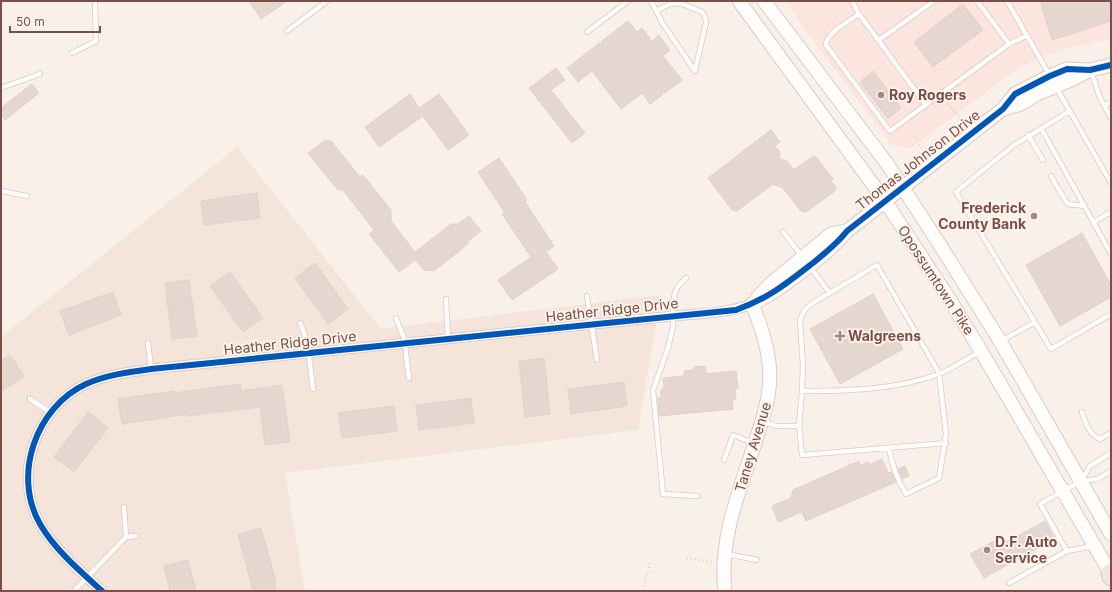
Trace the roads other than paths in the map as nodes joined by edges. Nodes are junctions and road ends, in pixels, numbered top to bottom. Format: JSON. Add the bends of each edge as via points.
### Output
{"nodes":[{"id":1,"x":94,"y":1,"type":"edge"},
{"id":2,"x":327,"y":1,"type":"edge"},
{"id":3,"x":628,"y":1,"type":"edge"},
{"id":4,"x":651,"y":1,"type":"edge"},
{"id":5,"x":739,"y":1,"type":"edge"},
{"id":6,"x":764,"y":1,"type":"edge"},
{"id":7,"x":852,"y":1,"type":"edge"},
{"id":8,"x":934,"y":1,"type":"edge"},
{"id":9,"x":977,"y":1,"type":"edge"},
{"id":10,"x":1007,"y":1,"type":"edge"},
{"id":11,"x":656,"y":11,"type":"junction"},
{"id":12,"x":859,"y":14,"type":"junction"},
{"id":13,"x":287,"y":31,"type":"dead end"},
{"id":14,"x":588,"y":32,"type":"dead end"},
{"id":15,"x":1026,"y":36,"type":"junction"},
{"id":16,"x":879,"y":40,"type":"junction"},
{"id":17,"x":1009,"y":44,"type":"junction"},
{"id":18,"x":72,"y":53,"type":"dead end"},
{"id":19,"x":1111,"y":65,"type":"edge"},
{"id":20,"x":1090,"y":70,"type":"junction"},
{"id":21,"x":40,"y":74,"type":"dead end"},
{"id":22,"x":1053,"y":81,"type":"junction"},
{"id":23,"x":1,"y":88,"type":"edge"},
{"id":24,"x":1111,"y":102,"type":"edge"},
{"id":25,"x":926,"y":105,"type":"junction"},
{"id":26,"x":1104,"y":106,"type":"junction"},
{"id":27,"x":1070,"y":111,"type":"junction"},
{"id":28,"x":1111,"y":118,"type":"edge"},
{"id":29,"x":1041,"y":128,"type":"junction"},
{"id":30,"x":1028,"y":136,"type":"junction"},
{"id":31,"x":1043,"y":160,"type":"dead end"},
{"id":32,"x":1051,"y":176,"type":"dead end"},
{"id":33,"x":1111,"y":183,"type":"edge"},
{"id":34,"x":902,"y":188,"type":"junction"},
{"id":35,"x":1,"y":191,"type":"edge"},
{"id":36,"x":27,"y":196,"type":"dead end"},
{"id":37,"x":885,"y":201,"type":"junction"},
{"id":38,"x":1085,"y":206,"type":"junction"},
{"id":39,"x":1111,"y":212,"type":"edge"},
{"id":40,"x":1094,"y":222,"type":"junction"},
{"id":41,"x":783,"y":232,"type":"dead end"},
{"id":42,"x":1111,"y":254,"type":"edge"},
{"id":43,"x":806,"y":262,"type":"junction"},
{"id":44,"x":686,"y":278,"type":"dead end"},
{"id":45,"x":830,"y":292,"type":"junction"},
{"id":46,"x":587,"y":296,"type":"dead end"},
{"id":47,"x":446,"y":299,"type":"dead end"},
{"id":48,"x":752,"y":304,"type":"junction"},
{"id":49,"x":1111,"y":314,"type":"edge"},
{"id":50,"x":673,"y":316,"type":"junction"},
{"id":51,"x":396,"y":318,"type":"dead end"},
{"id":52,"x":1035,"y":322,"type":"junction"},
{"id":53,"x":300,"y":323,"type":"dead end"},
{"id":54,"x":591,"y":324,"type":"junction"},
{"id":55,"x":448,"y":338,"type":"junction"},
{"id":56,"x":1000,"y":341,"type":"junction"},
{"id":57,"x":148,"y":343,"type":"dead end"},
{"id":58,"x":406,"y":343,"type":"junction"},
{"id":59,"x":981,"y":351,"type":"junction"},
{"id":60,"x":308,"y":353,"type":"junction"},
{"id":61,"x":597,"y":360,"type":"dead end"},
{"id":62,"x":151,"y":369,"type":"junction"},
{"id":63,"x":939,"y":374,"type":"junction"},
{"id":64,"x":409,"y":378,"type":"dead end"},
{"id":65,"x":313,"y":388,"type":"dead end"},
{"id":66,"x":802,"y":391,"type":"junction"},
{"id":67,"x":30,"y":399,"type":"dead end"},
{"id":68,"x":50,"y":412,"type":"junction"},
{"id":69,"x":1082,"y":412,"type":"dead end"},
{"id":70,"x":762,"y":422,"type":"junction"},
{"id":71,"x":799,"y":426,"type":"junction"},
{"id":72,"x":1111,"y":433,"type":"edge"},
{"id":73,"x":946,"y":443,"type":"junction"},
{"id":74,"x":755,"y":444,"type":"junction"},
{"id":75,"x":889,"y":448,"type":"junction"},
{"id":76,"x":1111,"y":454,"type":"edge"},
{"id":77,"x":724,"y":460,"type":"dead end"},
{"id":78,"x":1111,"y":471,"type":"edge"},
{"id":79,"x":1081,"y":481,"type":"junction"},
{"id":80,"x":1062,"y":492,"type":"junction"},
{"id":81,"x":697,"y":496,"type":"dead end"},
{"id":82,"x":124,"y":508,"type":"dead end"},
{"id":83,"x":1111,"y":534,"type":"edge"},
{"id":84,"x":136,"y":536,"type":"dead end"},
{"id":85,"x":126,"y":537,"type":"junction"},
{"id":86,"x":1094,"y":546,"type":"junction"},
{"id":87,"x":1067,"y":551,"type":"junction"},
{"id":88,"x":725,"y":554,"type":"junction"},
{"id":89,"x":757,"y":560,"type":"dead end"},
{"id":90,"x":1111,"y":575,"type":"edge"},
{"id":91,"x":87,"y":577,"type":"junction"},
{"id":92,"x":1009,"y":583,"type":"dead end"},
{"id":93,"x":74,"y":591,"type":"edge"},
{"id":94,"x":102,"y":591,"type":"edge"},
{"id":95,"x":725,"y":591,"type":"edge"}],
"edges":[{"from":1,"to":18,"type":"lane","via":[[96,41]]},
{"from":2,"to":13,"type":"lane"},
{"from":3,"to":14,"type":"lane"},
{"from":4,"to":11,"type":"lane"},
{"from":5,"to":37,"type":"main road","name":"Opossumtown Pike"},
{"from":6,"to":34,"type":"main road","name":"Opossumtown Pike","via":[[888,165]]},
{"from":7,"to":12,"type":"lane"},
{"from":8,"to":16,"type":"lane"},
{"from":9,"to":17,"type":"lane"},
{"from":10,"to":15,"type":"lane"},
{"from":11,"to":11,"type":"lane","via":[[663,24],[695,72],[706,22],[705,16],[702,12],[680,3],[670,4]]},
{"from":12,"to":16,"type":"lane"},
{"from":12,"to":25,"type":"lane","via":[[831,34],[826,40],[826,45],[890,131]]},
{"from":15,"to":17,"type":"lane"},
{"from":15,"to":22,"type":"lane"},
{"from":16,"to":25,"type":"lane"},
{"from":17,"to":25,"type":"lane"},
{"from":19,"to":20,"type":"main road","name":"Thomas Johnson Drive"},
{"from":20,"to":22,"type":"main road","name":"Thomas Johnson Drive","via":[[1073,79]]},
{"from":20,"to":26,"type":"lane"},
{"from":21,"to":23,"type":"lane"},
{"from":22,"to":27,"type":"lane"},
{"from":22,"to":34,"type":"main road","name":"Thomas Johnson Drive","via":[[1021,104],[1003,109]]},
{"from":24,"to":26,"type":"lane"},
{"from":26,"to":28,"type":"lane"},
{"from":27,"to":29,"type":"lane"},
{"from":27,"to":33,"type":"lane"},
{"from":29,"to":30,"type":"lane"},
{"from":29,"to":38,"type":"lane"},
{"from":30,"to":31,"type":"lane"},
{"from":30,"to":52,"type":"lane","via":[[956,192]]},
{"from":32,"to":38,"type":"lane","via":[[1068,204]]},
{"from":34,"to":37,"type":"main road","name":"Thomas Johnson Drive"},
{"from":34,"to":56,"type":"main road","name":"Opossumtown Pike"},
{"from":35,"to":36,"type":"lane"},
{"from":37,"to":43,"type":"main road","name":"Thomas Johnson Drive","via":[[847,231],[839,242]]},
{"from":37,"to":59,"type":"main road","name":"Opossumtown Pike"},
{"from":38,"to":40,"type":"lane"},
{"from":39,"to":40,"type":"lane"},
{"from":40,"to":42,"type":"lane"},
{"from":41,"to":43,"type":"lane"},
{"from":43,"to":45,"type":"lane"},
{"from":43,"to":48,"type":"main road","name":"Thomas Johnson Drive","via":[[770,284]]},
{"from":44,"to":50,"type":"lane","via":[[675,292]]},
{"from":45,"to":63,"type":"lane","via":[[877,265]]},
{"from":45,"to":66,"type":"lane","via":[[811,304],[800,320]]},
{"from":46,"to":54,"type":"lane"},
{"from":47,"to":55,"type":"lane"},
{"from":48,"to":50,"type":"street","name":"Heather Ridge Drive","via":[[725,312]]},
{"from":48,"to":70,"type":"main road","name":"Taney Avenue","via":[[769,362],[768,399]]},
{"from":49,"to":52,"type":"lane","via":[[1051,349]]},
{"from":50,"to":54,"type":"street","name":"Heather Ridge Drive"},
{"from":50,"to":81,"type":"lane","via":[[672,333],[653,390],[663,494]]},
{"from":51,"to":58,"type":"lane"},
{"from":52,"to":56,"type":"lane"},
{"from":53,"to":60,"type":"lane"},
{"from":54,"to":55,"type":"street","name":"Heather Ridge Drive"},
{"from":54,"to":61,"type":"lane"},
{"from":55,"to":58,"type":"street","name":"Heather Ridge Drive"},
{"from":56,"to":79,"type":"main road","name":"Opossumtown Pike"},
{"from":57,"to":62,"type":"lane"},
{"from":58,"to":60,"type":"street","name":"Heather Ridge Drive"},
{"from":58,"to":64,"type":"lane"},
{"from":59,"to":63,"type":"lane"},
{"from":59,"to":80,"type":"main road","name":"Opossumtown Pike"},
{"from":60,"to":62,"type":"street","name":"Heather Ridge Drive"},
{"from":60,"to":65,"type":"lane"},
{"from":62,"to":68,"type":"street","name":"Heather Ridge Drive","via":[[122,373],[86,384],[68,395]]},
{"from":63,"to":66,"type":"lane","via":[[890,387]]},
{"from":63,"to":73,"type":"lane","via":[[945,411]]},
{"from":66,"to":71,"type":"lane"},
{"from":67,"to":68,"type":"lane"},
{"from":68,"to":91,"type":"street","name":"Heather Ridge Drive","via":[[34,442],[29,461],[31,501],[40,523],[55,546]]},
{"from":69,"to":72,"type":"lane","via":[[1089,429],[1097,438]]},
{"from":70,"to":71,"type":"lane","via":[[776,426]]},
{"from":70,"to":74,"type":"main road","name":"Taney Avenue"},
{"from":71,"to":75,"type":"lane","via":[[802,456]]},
{"from":73,"to":75,"type":"lane"},
{"from":73,"to":75,"type":"lane","via":[[939,478],[906,494],[892,463]]},
{"from":74,"to":77,"type":"lane","via":[[733,436]]},
{"from":74,"to":88,"type":"main road","name":"Taney Avenue","via":[[732,514]]},
{"from":76,"to":79,"type":"lane","via":[[1090,466]]},
{"from":78,"to":79,"type":"lane","via":[[1097,479]]},
{"from":79,"to":80,"type":"lane"},
{"from":79,"to":83,"type":"main road","name":"Opossumtown Pike"},
{"from":80,"to":86,"type":"main road","name":"Opossumtown Pike"},
{"from":80,"to":87,"type":"lane","via":[[1040,504]]},
{"from":82,"to":85,"type":"lane"},
{"from":84,"to":85,"type":"lane"},
{"from":85,"to":91,"type":"lane"},
{"from":86,"to":87,"type":"lane"},
{"from":86,"to":90,"type":"main road","name":"Opossumtown Pike"},
{"from":87,"to":92,"type":"lane"},
{"from":88,"to":89,"type":"lane"},
{"from":88,"to":95,"type":"main road","name":"Taney Avenue"},
{"from":91,"to":93,"type":"lane"},
{"from":91,"to":94,"type":"street","name":"Heather Ridge Drive"}]}
